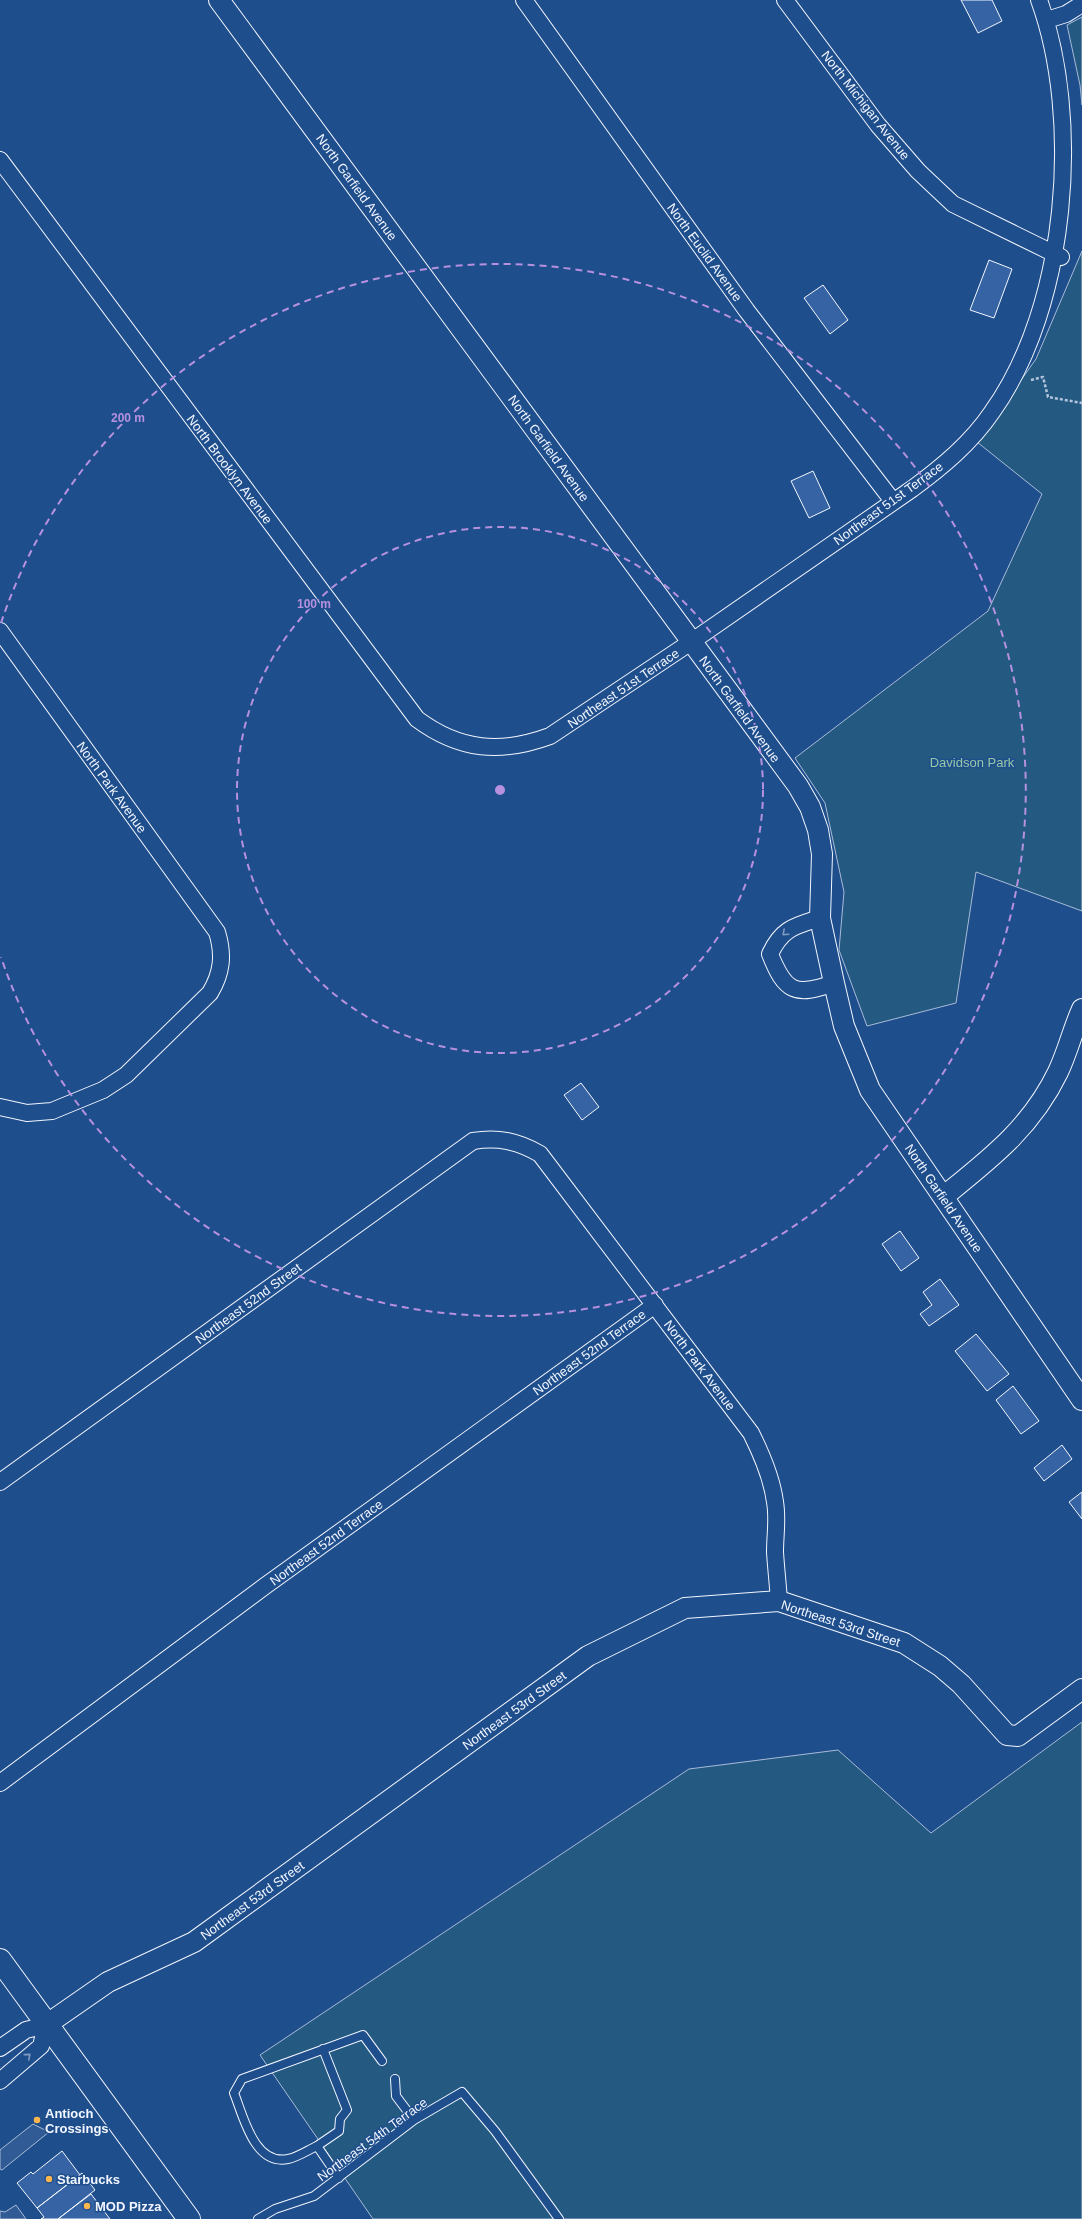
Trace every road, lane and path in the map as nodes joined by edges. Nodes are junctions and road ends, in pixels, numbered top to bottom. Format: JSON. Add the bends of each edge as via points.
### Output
{"nodes":[{"id":1,"x":219,"y":0,"type":"edge"},
{"id":2,"x":524,"y":0,"type":"edge"},
{"id":3,"x":785,"y":0,"type":"edge"},
{"id":4,"x":1039,"y":0,"type":"edge"},
{"id":5,"x":1082,"y":4,"type":"edge"},
{"id":6,"x":1050,"y":19,"type":"junction"},
{"id":7,"x":0,"y":160,"type":"edge"},
{"id":8,"x":1061,"y":257,"type":"junction"},
{"id":9,"x":1010,"y":385,"type":"junction"},
{"id":10,"x":1082,"y":403,"type":"edge"},
{"id":11,"x":892,"y":500,"type":"junction"},
{"id":12,"x":0,"y":631,"type":"edge"},
{"id":13,"x":691,"y":642,"type":"junction"},
{"id":14,"x":484,"y":747,"type":"joint"},
{"id":15,"x":820,"y":918,"type":"junction"},
{"id":16,"x":834,"y":984,"type":"junction"},
{"id":17,"x":1082,"y":1009,"type":"edge"},
{"id":18,"x":6,"y":1109,"type":"edge"},
{"id":19,"x":501,"y":1139,"type":"joint"},
{"id":20,"x":943,"y":1197,"type":"junction"},
{"id":21,"x":655,"y":1305,"type":"junction"},
{"id":22,"x":1082,"y":1400,"type":"edge"},
{"id":23,"x":0,"y":1482,"type":"edge"},
{"id":24,"x":779,"y":1601,"type":"junction"},
{"id":25,"x":1082,"y":1689,"type":"edge"},
{"id":26,"x":0,"y":1783,"type":"edge"},
{"id":27,"x":0,"y":1960,"type":"edge"},
{"id":28,"x":46,"y":2025,"type":"junction"},
{"id":29,"x":0,"y":2048,"type":"edge"},
{"id":30,"x":323,"y":2049,"type":"junction"},
{"id":31,"x":382,"y":2061,"type":"dead end"},
{"id":32,"x":395,"y":2079,"type":"dead end"},
{"id":33,"x":0,"y":2081,"type":"edge"},
{"id":34,"x":414,"y":2120,"type":"junction"},
{"id":35,"x":317,"y":2146,"type":"junction"},
{"id":36,"x":339,"y":2178,"type":"junction"},
{"id":37,"x":189,"y":2219,"type":"edge"},
{"id":38,"x":258,"y":2219,"type":"edge"},
{"id":39,"x":559,"y":2219,"type":"edge"}],
"edges":[{"from":1,"to":13,"type":"street","name":"North Garfield Avenue"},
{"from":2,"to":11,"type":"street","name":"North Euclid Avenue","via":[[747,311]]},
{"from":3,"to":8,"type":"street","name":"North Michigan Avenue","via":[[878,125],[953,204]]},
{"from":4,"to":6,"type":"street","name":"Northeast 51st Terrace"},
{"from":5,"to":6,"type":"street","via":[[1066,14]]},
{"from":6,"to":8,"type":"street","name":"Northeast 51st Terrace","via":[[1064,59],[1074,151],[1071,197]]},
{"from":7,"to":14,"type":"street","name":"North Brooklyn Avenue","via":[[417,718],[450,739]]},
{"from":8,"to":9,"type":"street","name":"Northeast 51st Terrace","via":[[1048,301],[1026,355]]},
{"from":9,"to":10,"type":"path","via":[[1043,377],[1048,397]]},
{"from":9,"to":11,"type":"street","name":"Northeast 51st Terrace","via":[[992,412],[963,446],[930,476]]},
{"from":11,"to":13,"type":"street","name":"Northeast 51st Terrace"},
{"from":12,"to":18,"type":"street","name":"North Park Avenue","via":[[217,932],[221,945],[221,970],[210,993],[126,1075],[103,1090],[66,1106],[40,1113]]},
{"from":13,"to":14,"type":"street","name":"Northeast 51st Terrace","via":[[550,736],[526,745]]},
{"from":13,"to":15,"type":"street","name":"North Garfield Avenue","via":[[798,786],[810,807],[818,830],[822,854]]},
{"from":15,"to":16,"type":"street","name":"North Garfield Avenue"},
{"from":15,"to":16,"type":"street","one_way":true,"via":[[788,929],[776,941],[770,954],[778,974],[792,989],[811,992]]},
{"from":16,"to":20,"type":"street","name":"North Garfield Avenue","via":[[844,1026],[870,1090]]},
{"from":17,"to":20,"type":"street","via":[[1057,1073],[1022,1127],[1000,1151]]},
{"from":19,"to":21,"type":"street","name":"North Park Avenue","via":[[520,1143],[540,1154]]},
{"from":19,"to":23,"type":"street","name":"Northeast 52nd Street","via":[[473,1141]]},
{"from":20,"to":22,"type":"street","name":"North Garfield Avenue"},
{"from":21,"to":24,"type":"street","name":"North Park Avenue","via":[[751,1433],[762,1455],[775,1502]]},
{"from":21,"to":26,"type":"street","name":"Northeast 52nd Terrace","via":[[265,1586]]},
{"from":24,"to":25,"type":"street","name":"Northeast 53rd Street","via":[[904,1643],[916,1650],[961,1684],[1007,1735],[1018,1736]]},
{"from":24,"to":28,"type":"street","name":"Northeast 53rd Street","via":[[686,1608],[588,1656],[194,1942],[108,1982]]},
{"from":27,"to":28,"type":"main road"},
{"from":28,"to":29,"type":"street","name":"Northeast 53rd Street","via":[[26,2030]]},
{"from":33,"to":28,"type":"street","one_way":true,"via":[[41,2046]]},
{"from":28,"to":37,"type":"main road"},
{"from":30,"to":31,"type":"lane","via":[[363,2035]]},
{"from":30,"to":35,"type":"lane","via":[[346,2110],[340,2119],[339,2131]]},
{"from":30,"to":35,"type":"lane","via":[[242,2080],[234,2093],[254,2144],[262,2151],[273,2158],[288,2159]]},
{"from":32,"to":34,"type":"lane","via":[[396,2096]]},
{"from":34,"to":36,"type":"lane","name":"Northeast 54th Terrace"},
{"from":34,"to":39,"type":"lane","name":"Northeast 54th Terrace","via":[[462,2092],[495,2131]]},
{"from":35,"to":36,"type":"lane"},
{"from":36,"to":38,"type":"lane","name":"Northeast 54th Terrace","via":[[314,2196],[275,2209]]}]}
